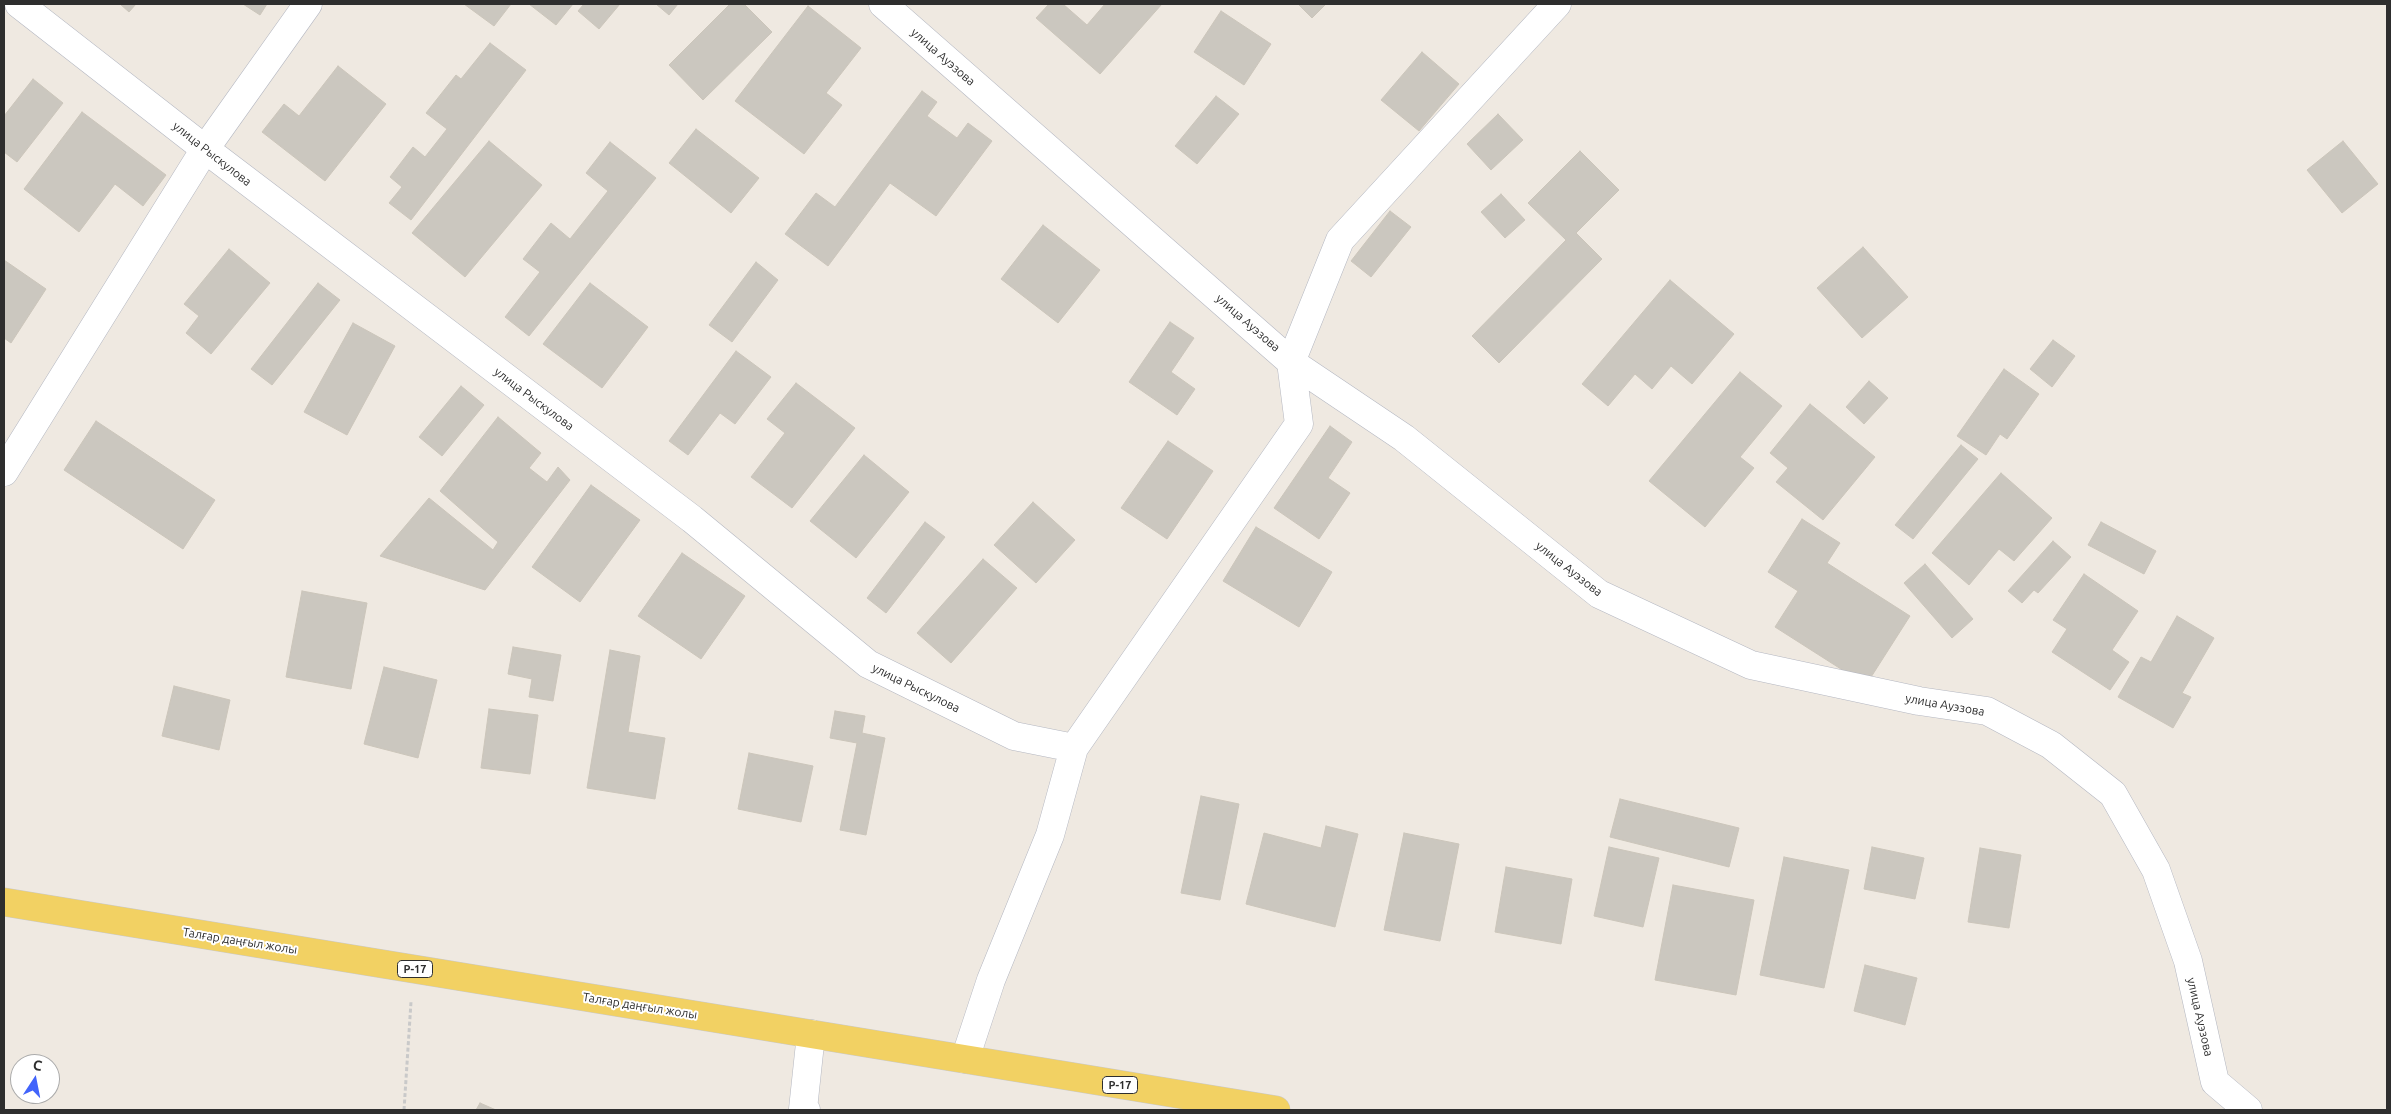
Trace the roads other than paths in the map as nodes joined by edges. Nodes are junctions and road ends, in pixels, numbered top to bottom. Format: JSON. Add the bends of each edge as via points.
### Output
{"nodes":[{"id":1,"x":19,"y":4,"type":"edge"},
{"id":2,"x":308,"y":4,"type":"edge"},
{"id":3,"x":883,"y":4,"type":"edge"},
{"id":4,"x":1557,"y":4,"type":"edge"},
{"id":5,"x":205,"y":149,"type":"junction"},
{"id":6,"x":1292,"y":362,"type":"junction"},
{"id":7,"x":4,"y":472,"type":"edge"},
{"id":8,"x":1074,"y":748,"type":"junction"},
{"id":9,"x":4,"y":902,"type":"edge"},
{"id":10,"x":811,"y":1034,"type":"junction"},
{"id":11,"x":965,"y":1059,"type":"junction"},
{"id":12,"x":806,"y":1110,"type":"edge"},
{"id":13,"x":1276,"y":1110,"type":"edge"},
{"id":14,"x":2248,"y":1110,"type":"edge"}],
"edges":[{"from":1,"to":5,"type":"street","name":"улица Рыскулова"},
{"from":2,"to":5,"type":"street"},
{"from":3,"to":6,"type":"street","name":"улица Ауэзова"},
{"from":4,"to":6,"type":"street","via":[[1340,240]]},
{"from":5,"to":7,"type":"street"},
{"from":5,"to":8,"type":"street","name":"улица Рыскулова","via":[[692,519],[868,664],[1014,736]]},
{"from":6,"to":8,"type":"street","via":[[1300,424]]},
{"from":6,"to":14,"type":"street","name":"улица Ауэзова","via":[[1404,438],[1599,594],[1751,665],[1919,701],[1987,711],[2051,745],[2113,794],[2156,870],[2188,961],[2214,1082]]},
{"from":8,"to":11,"type":"street","via":[[1050,835],[991,980]]},
{"from":9,"to":10,"type":"main road","name":"Талғар даңғыл жолы","number":"P-17"},
{"from":10,"to":11,"type":"main road","name":"Талғар даңғыл жолы","number":"P-17"},
{"from":10,"to":12,"type":"street","via":[[803,1110]]},
{"from":11,"to":13,"type":"main road","name":"Талғар даңғыл жолы","number":"P-17"}]}
